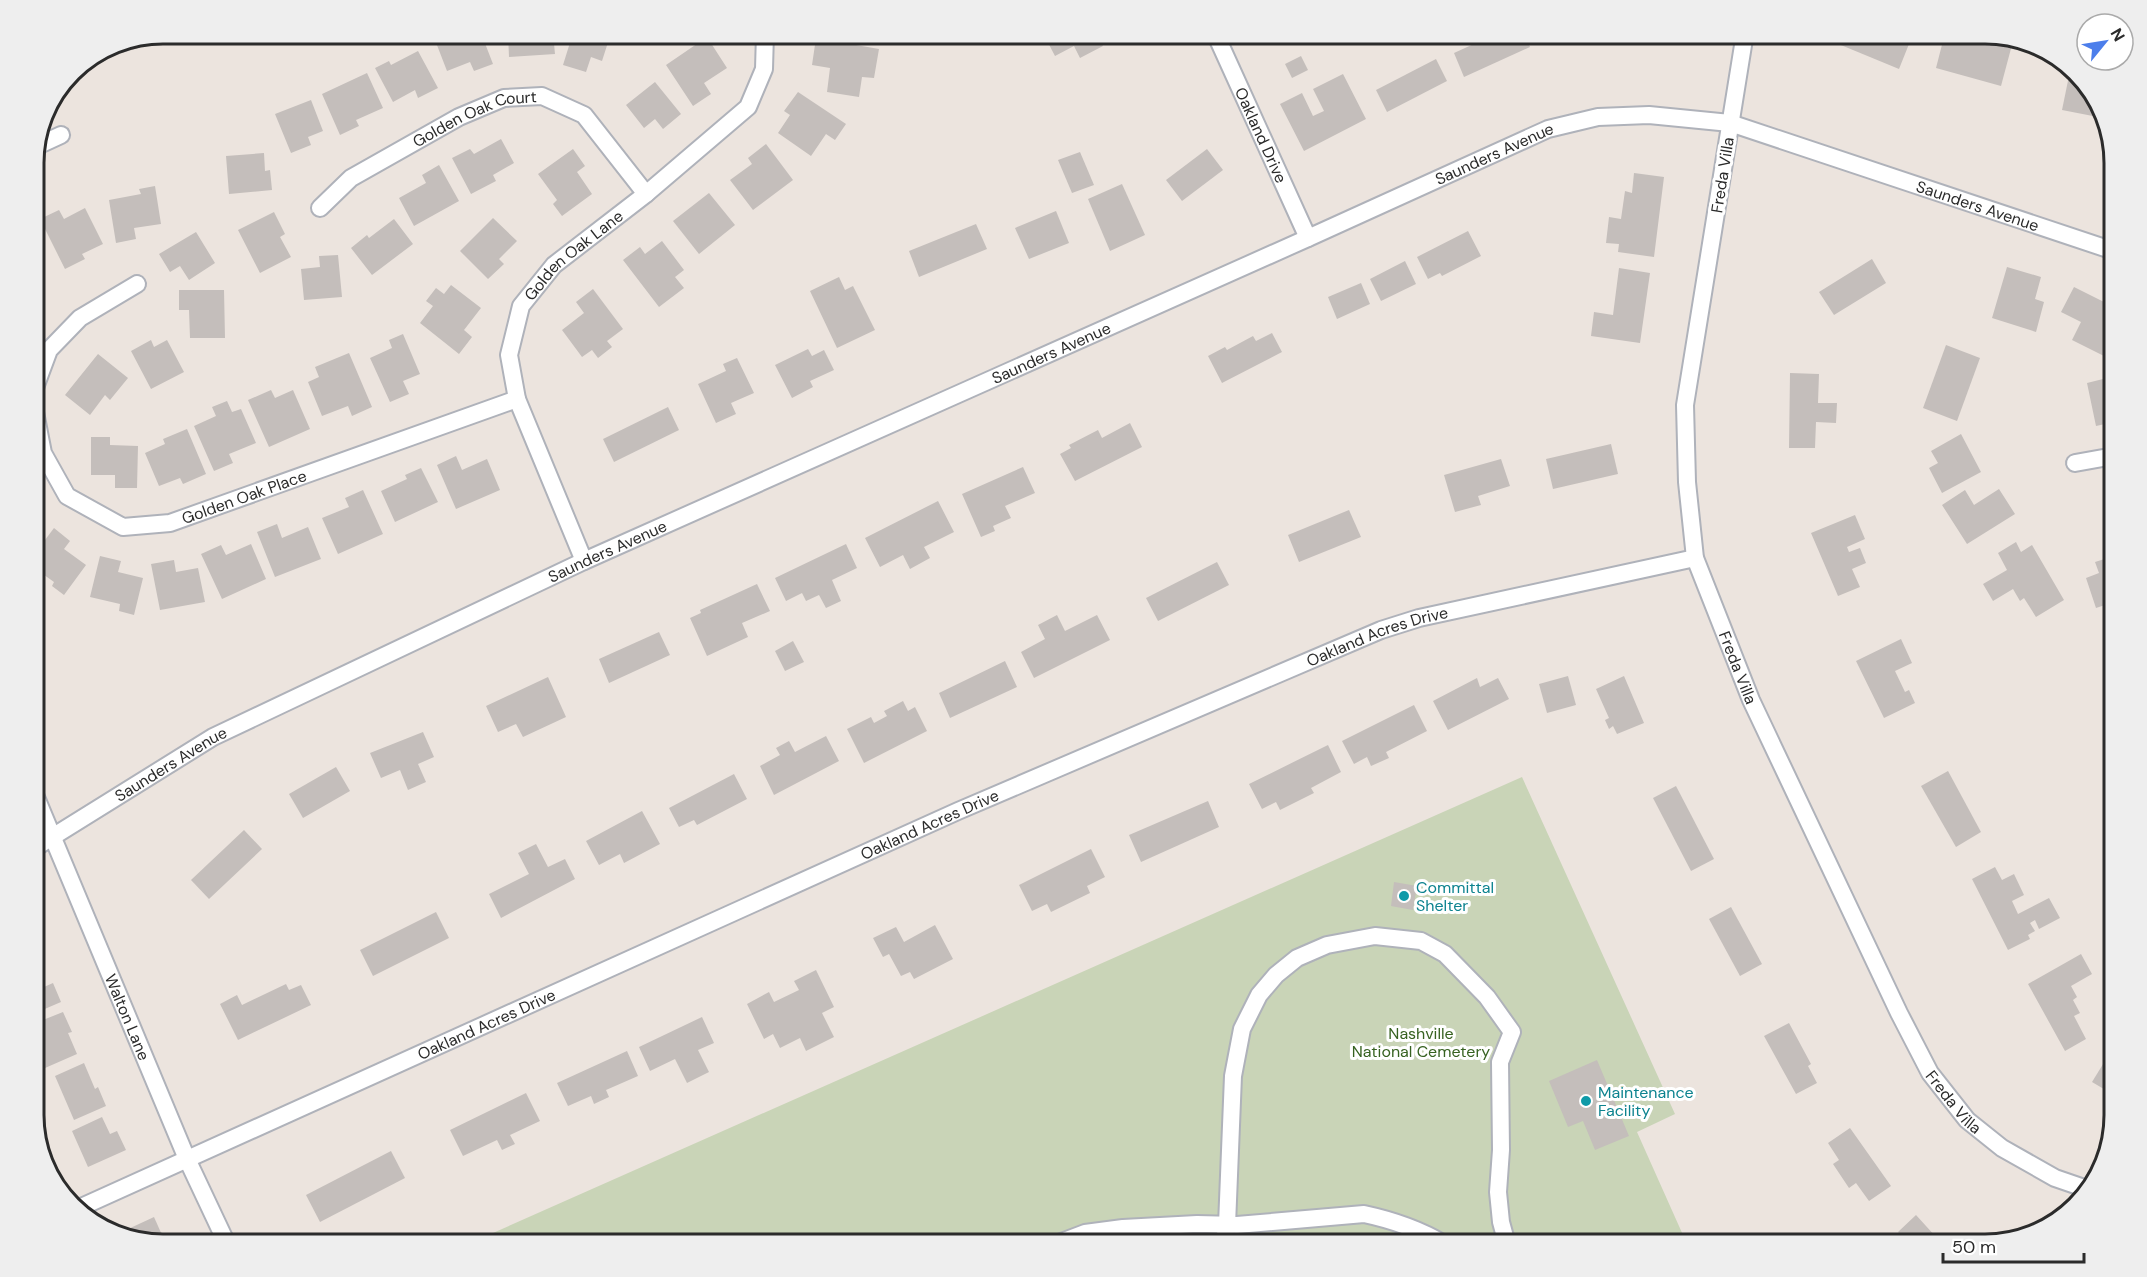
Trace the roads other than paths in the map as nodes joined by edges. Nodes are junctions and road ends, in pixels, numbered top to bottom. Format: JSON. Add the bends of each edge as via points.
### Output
{"nodes":[{"id":1,"x":765,"y":44,"type":"edge"},
{"id":2,"x":1220,"y":44,"type":"edge"},
{"id":3,"x":1743,"y":44,"type":"edge"},
{"id":4,"x":1730,"y":123,"type":"junction"},
{"id":5,"x":61,"y":135,"type":"dead end"},
{"id":6,"x":46,"y":142,"type":"edge"},
{"id":7,"x":646,"y":194,"type":"junction"},
{"id":8,"x":320,"y":208,"type":"dead end"},
{"id":9,"x":1308,"y":238,"type":"junction"},
{"id":10,"x":2103,"y":247,"type":"edge"},
{"id":11,"x":137,"y":284,"type":"dead end"},
{"id":12,"x":44,"y":361,"type":"edge"},
{"id":13,"x":517,"y":399,"type":"junction"},
{"id":14,"x":44,"y":455,"type":"edge"},
{"id":15,"x":2103,"y":458,"type":"edge"},
{"id":16,"x":2075,"y":463,"type":"dead end"},
{"id":17,"x":1695,"y":558,"type":"junction"},
{"id":18,"x":584,"y":561,"type":"junction"},
{"id":19,"x":44,"y":815,"type":"edge"},
{"id":20,"x":54,"y":837,"type":"junction"},
{"id":21,"x":44,"y":843,"type":"edge"},
{"id":22,"x":187,"y":1159,"type":"junction"},
{"id":23,"x":2079,"y":1186,"type":"edge"},
{"id":24,"x":85,"y":1205,"type":"edge"},
{"id":25,"x":1227,"y":1225,"type":"junction"},
{"id":26,"x":221,"y":1234,"type":"edge"},
{"id":27,"x":1082,"y":1234,"type":"edge"},
{"id":28,"x":1225,"y":1234,"type":"edge"},
{"id":29,"x":1426,"y":1234,"type":"edge"},
{"id":30,"x":1504,"y":1234,"type":"edge"}],
"edges":[{"from":1,"to":7,"type":"street","name":"Golden Oak Lane","via":[[764,69],[748,107]]},
{"from":2,"to":9,"type":"street","name":"Oakland Drive"},
{"from":3,"to":4,"type":"street","name":"Freda Villa"},
{"from":4,"to":9,"type":"street","name":"Saunders Avenue","via":[[1649,115],[1598,117],[1548,129]]},
{"from":4,"to":10,"type":"street","name":"Saunders Avenue"},
{"from":4,"to":17,"type":"street","name":"Freda Villa","via":[[1685,405],[1687,483]]},
{"from":5,"to":6,"type":"street"},
{"from":7,"to":8,"type":"street","name":"Golden Oak Court","via":[[584,115],[542,96],[504,98],[459,117],[351,178]]},
{"from":7,"to":13,"type":"street","name":"Golden Oak Lane","via":[[554,265],[521,306],[509,355]]},
{"from":9,"to":18,"type":"street","name":"Saunders Avenue"},
{"from":11,"to":12,"type":"street","via":[[80,318],[48,350]]},
{"from":13,"to":14,"type":"street","name":"Golden Oak Place","via":[[170,523],[123,527],[67,496]]},
{"from":13,"to":18,"type":"street","name":"Golden Oak Lane"},
{"from":15,"to":16,"type":"street"},
{"from":17,"to":22,"type":"street","name":"Oakland Acres Drive","via":[[1419,618],[1381,630],[969,806]]},
{"from":17,"to":23,"type":"street","name":"Freda Villa","via":[[1751,700],[1930,1073],[1967,1120],[2002,1148],[2055,1178]]},
{"from":18,"to":20,"type":"street","name":"Saunders Avenue","via":[[213,738]]},
{"from":19,"to":20,"type":"street","name":"Walton Lane"},
{"from":20,"to":21,"type":"street","name":"Saunders Avenue"},
{"from":20,"to":22,"type":"street","name":"Walton Lane"},
{"from":22,"to":24,"type":"street","name":"Oakland Acres Drive"},
{"from":22,"to":26,"type":"street","name":"Walton Lane"},
{"from":25,"to":27,"type":"street","via":[[1123,1228]]},
{"from":25,"to":28,"type":"street"},
{"from":25,"to":29,"type":"street","via":[[1364,1214]]},
{"from":25,"to":30,"type":"street","via":[[1233,1076],[1242,1029],[1259,995],[1275,975],[1297,958],[1327,945],[1375,936],[1421,941],[1445,954],[1487,997],[1512,1032],[1500,1062],[1498,1192]]}]}
